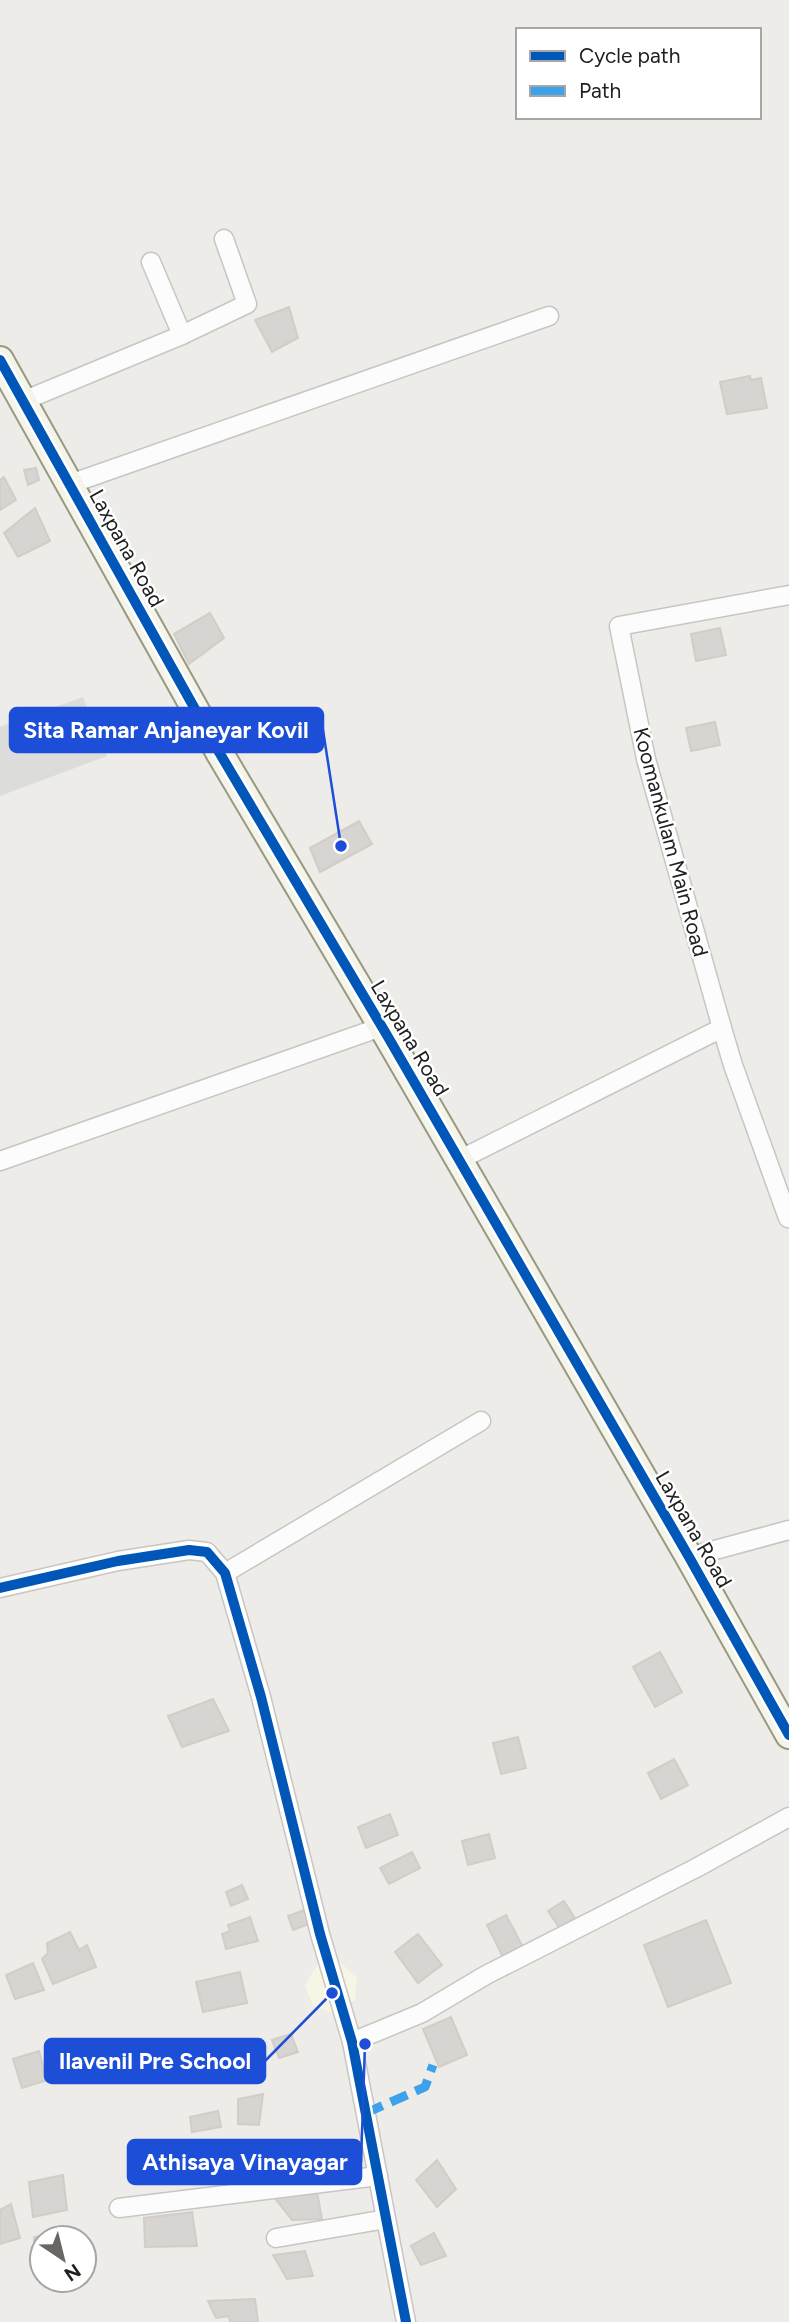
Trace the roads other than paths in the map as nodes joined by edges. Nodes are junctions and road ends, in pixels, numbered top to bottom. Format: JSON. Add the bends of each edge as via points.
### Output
{"nodes":[{"id":1,"x":224,"y":239,"type":"dead end"},
{"id":2,"x":151,"y":262,"type":"dead end"},
{"id":3,"x":549,"y":316,"type":"dead end"},
{"id":4,"x":182,"y":334,"type":"junction"},
{"id":5,"x":0,"y":360,"type":"edge"},
{"id":6,"x":23,"y":401,"type":"junction"},
{"id":7,"x":70,"y":484,"type":"junction"},
{"id":8,"x":789,"y":595,"type":"edge"},
{"id":9,"x":381,"y":1027,"type":"junction"},
{"id":10,"x":722,"y":1028,"type":"junction"},
{"id":11,"x":459,"y":1160,"type":"junction"},
{"id":12,"x":0,"y":1161,"type":"edge"},
{"id":13,"x":788,"y":1218,"type":"edge"},
{"id":14,"x":481,"y":1420,"type":"dead end"},
{"id":15,"x":789,"y":1530,"type":"edge"},
{"id":16,"x":689,"y":1557,"type":"junction"},
{"id":17,"x":225,"y":1573,"type":"junction"},
{"id":18,"x":0,"y":1588,"type":"edge"},
{"id":19,"x":789,"y":1735,"type":"edge"},
{"id":20,"x":789,"y":1817,"type":"edge"},
{"id":21,"x":352,"y":2042,"type":"junction"},
{"id":22,"x":378,"y":2176,"type":"junction"},
{"id":23,"x":119,"y":2208,"type":"dead end"},
{"id":24,"x":386,"y":2219,"type":"junction"},
{"id":25,"x":276,"y":2238,"type":"dead end"},
{"id":26,"x":406,"y":2322,"type":"edge"}],
"edges":[{"from":1,"to":4,"type":"street","via":[[247,304]]},
{"from":2,"to":4,"type":"street"},
{"from":3,"to":7,"type":"street"},
{"from":4,"to":6,"type":"street"},
{"from":5,"to":6,"type":"street","name":"Laxpana Road"},
{"from":6,"to":7,"type":"street","name":"Laxpana Road"},
{"from":7,"to":9,"type":"street","name":"Laxpana Road","via":[[219,752]]},
{"from":8,"to":10,"type":"street","name":"Koomankulam Main Road","via":[[619,626],[646,759]]},
{"from":9,"to":11,"type":"street","name":"Laxpana Road"},
{"from":9,"to":12,"type":"street"},
{"from":10,"to":11,"type":"street"},
{"from":10,"to":13,"type":"street","name":"Koomankulam Main Road"},
{"from":11,"to":16,"type":"street","name":"Laxpana Road"},
{"from":14,"to":17,"type":"street"},
{"from":15,"to":16,"type":"street"},
{"from":16,"to":19,"type":"street","name":"Laxpana Road"},
{"from":17,"to":18,"type":"street","via":[[206,1552],[189,1550]]},
{"from":17,"to":21,"type":"street"},
{"from":20,"to":21,"type":"street","via":[[422,2013]]},
{"from":21,"to":22,"type":"street"},
{"from":22,"to":23,"type":"street"},
{"from":22,"to":24,"type":"street"},
{"from":24,"to":25,"type":"street"},
{"from":24,"to":26,"type":"street"}]}
